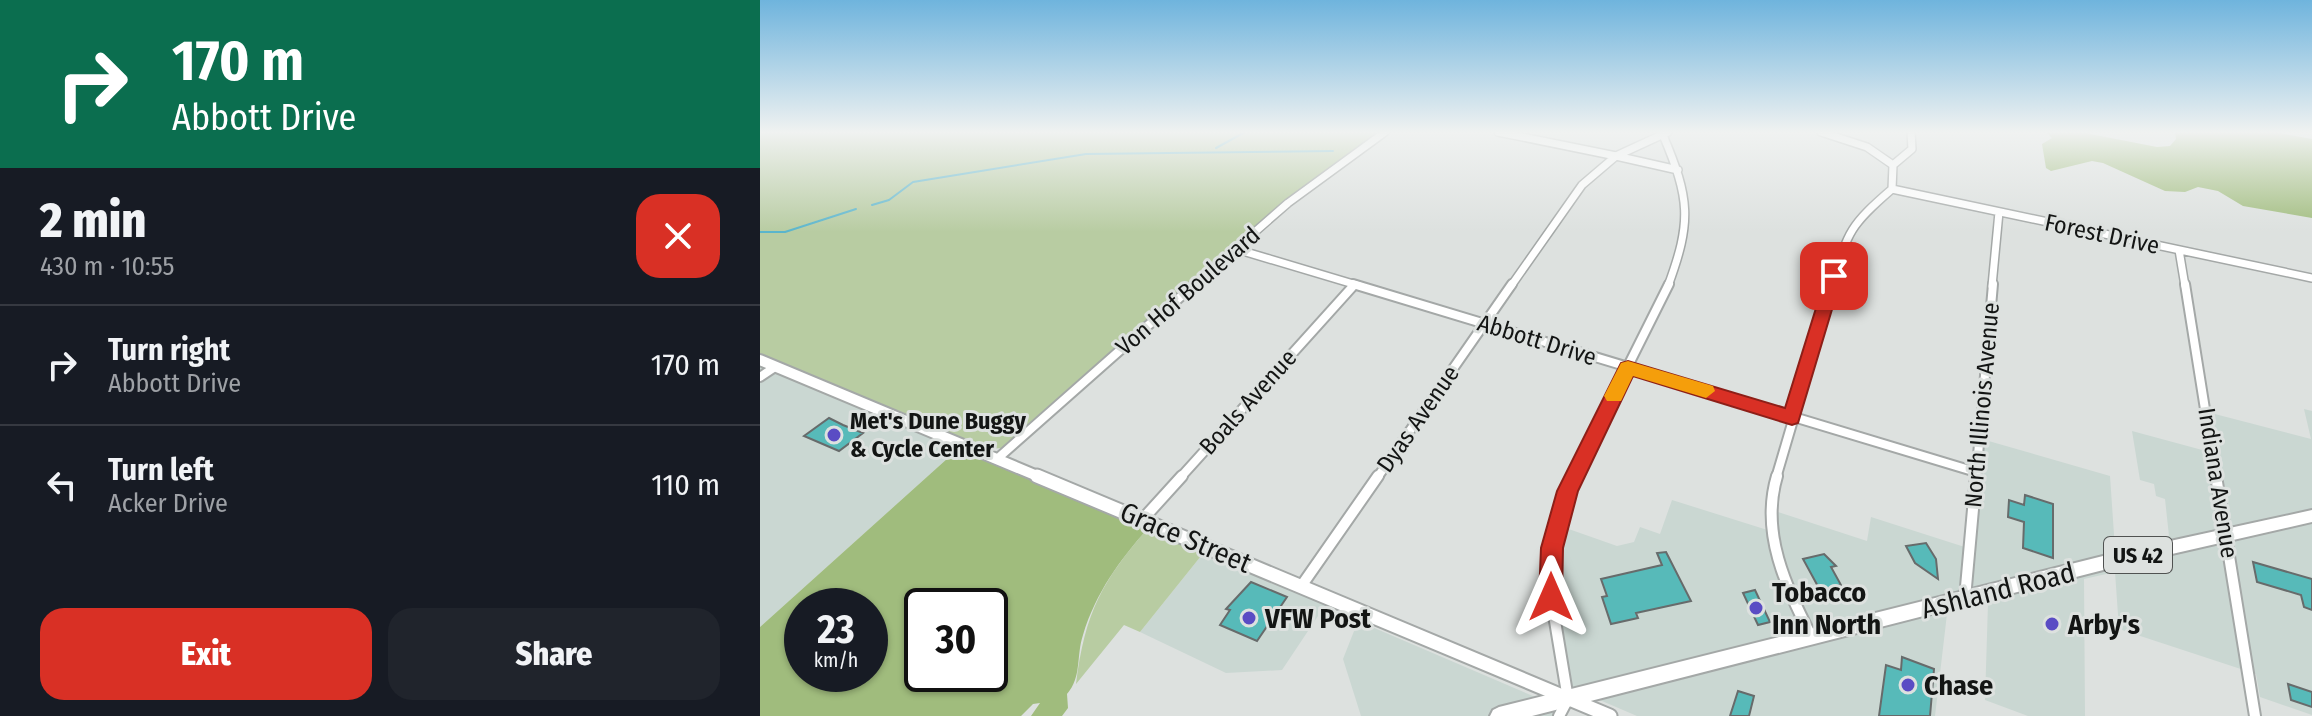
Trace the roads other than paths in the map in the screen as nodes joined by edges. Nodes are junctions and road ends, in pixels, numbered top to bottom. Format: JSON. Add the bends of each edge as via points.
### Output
{"nodes":[{"id":1,"x":1338,"y":165,"type":"edge"},
{"id":2,"x":1594,"y":165,"type":"edge"},
{"id":3,"x":1658,"y":165,"type":"edge"},
{"id":4,"x":1677,"y":165,"type":"edge"},
{"id":5,"x":1893,"y":165,"type":"edge"},
{"id":6,"x":1678,"y":170,"type":"junction"},
{"id":7,"x":1892,"y":189,"type":"junction"},
{"id":8,"x":1999,"y":212,"type":"junction"},
{"id":9,"x":1236,"y":249,"type":"junction"},
{"id":10,"x":2179,"y":250,"type":"junction"},
{"id":11,"x":2312,"y":278,"type":"edge"},
{"id":12,"x":1354,"y":285,"type":"junction"},
{"id":13,"x":1484,"y":324,"type":"junction"},
{"id":14,"x":760,"y":360,"type":"edge"},
{"id":15,"x":775,"y":367,"type":"junction"},
{"id":16,"x":1628,"y":368,"type":"junction"},
{"id":17,"x":760,"y":377,"type":"edge"},
{"id":18,"x":1792,"y":417,"type":"junction"},
{"id":19,"x":997,"y":459,"type":"junction"},
{"id":20,"x":1976,"y":472,"type":"junction"},
{"id":21,"x":2312,"y":516,"type":"edge"},
{"id":22,"x":1143,"y":519,"type":"junction"},
{"id":23,"x":2226,"y":534,"type":"junction"},
{"id":24,"x":1302,"y":585,"type":"junction"},
{"id":25,"x":1965,"y":598,"type":"junction"},
{"id":26,"x":1812,"y":637,"type":"junction"},
{"id":27,"x":1568,"y":699,"type":"junction"},
{"id":28,"x":1499,"y":716,"type":"edge"},
{"id":29,"x":1559,"y":716,"type":"edge"},
{"id":30,"x":1610,"y":716,"type":"edge"},
{"id":31,"x":2255,"y":716,"type":"edge"}],
"edges":[{"from":1,"to":9,"type":"street","name":"Von Hof Boulevard"},
{"from":2,"to":13,"type":"street","name":"Dyas Avenue"},
{"from":3,"to":6,"type":"street"},
{"from":4,"to":6,"type":"street"},
{"from":5,"to":7,"type":"street"},
{"from":6,"to":16,"type":"street","via":[[1686,204],[1684,243]]},
{"from":7,"to":8,"type":"street","name":"Forest Drive"},
{"from":7,"to":18,"type":"street","via":[[1857,219],[1847,236]]},
{"from":8,"to":10,"type":"street","name":"Forest Drive"},
{"from":8,"to":20,"type":"street","name":"North Illinois Avenue"},
{"from":9,"to":12,"type":"street","name":"Abbott Drive"},
{"from":9,"to":19,"type":"street","name":"Von Hof Boulevard"},
{"from":10,"to":11,"type":"street","name":"Forest Drive"},
{"from":10,"to":23,"type":"street","name":"Indiana Avenue"},
{"from":12,"to":13,"type":"street","name":"Abbott Drive"},
{"from":12,"to":22,"type":"street","name":"Boals Avenue"},
{"from":13,"to":16,"type":"street","name":"Abbott Drive"},
{"from":13,"to":24,"type":"street","name":"Dyas Avenue"},
{"from":14,"to":15,"type":"street","name":"Grace Street"},
{"from":15,"to":17,"type":"street"},
{"from":15,"to":19,"type":"street","name":"Grace Street"},
{"from":16,"to":18,"type":"street","name":"Abbott Drive"},
{"from":16,"to":27,"type":"street","via":[[1573,476],[1552,548],[1554,628]]},
{"from":18,"to":20,"type":"street","name":"Abbott Drive"},
{"from":18,"to":26,"type":"street","via":[[1773,489],[1771,536],[1779,569]]},
{"from":19,"to":22,"type":"street","name":"Grace Street"},
{"from":20,"to":25,"type":"street","name":"North Illinois Avenue"},
{"from":21,"to":23,"type":"main road","name":"Ashland Road","number":"US 42"},
{"from":22,"to":24,"type":"street","name":"Grace Street"},
{"from":23,"to":25,"type":"main road","name":"Ashland Road","number":"US 42"},
{"from":23,"to":31,"type":"street","name":"Indiana Avenue"},
{"from":24,"to":27,"type":"street","name":"Grace Street"},
{"from":25,"to":26,"type":"main road","name":"Ashland Road","number":"US 42"},
{"from":26,"to":27,"type":"main road","name":"Ashland Road","number":"US 42"},
{"from":27,"to":28,"type":"main road","name":"Ashland Road","number":"US 42"},
{"from":27,"to":29,"type":"street"},
{"from":27,"to":30,"type":"street","name":"Grace Street"}]}
